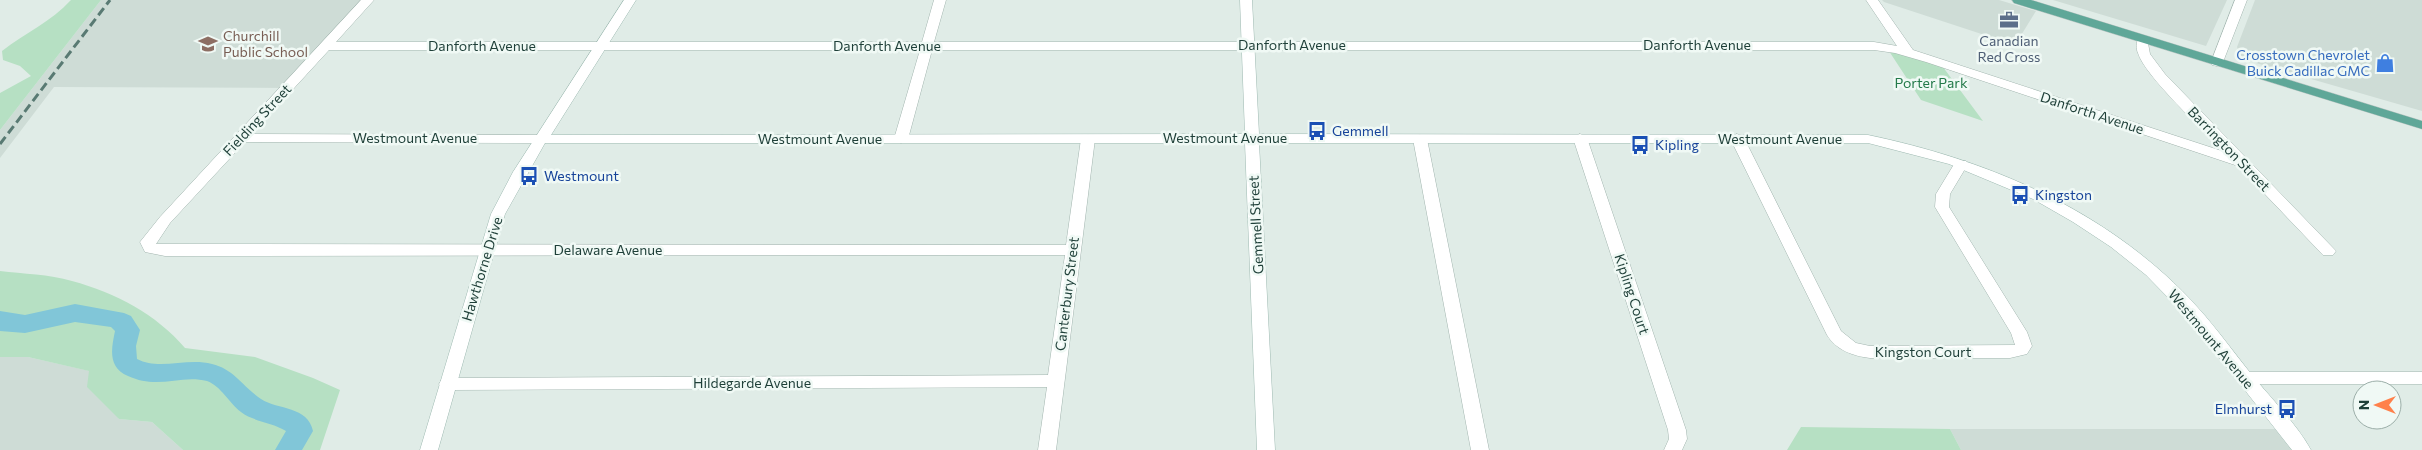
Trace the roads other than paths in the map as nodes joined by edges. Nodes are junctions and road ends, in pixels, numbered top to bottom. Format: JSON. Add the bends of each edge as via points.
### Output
{"nodes":[{"id":1,"x":368,"y":0,"type":"edge"},
{"id":2,"x":630,"y":0,"type":"edge"},
{"id":3,"x":940,"y":0,"type":"edge"},
{"id":4,"x":1246,"y":0,"type":"edge"},
{"id":5,"x":1872,"y":0,"type":"edge"},
{"id":6,"x":2018,"y":0,"type":"edge"},
{"id":7,"x":2241,"y":0,"type":"edge"},
{"id":8,"x":2143,"y":41,"type":"junction"},
{"id":9,"x":1248,"y":45,"type":"junction"},
{"id":10,"x":326,"y":46,"type":"junction"},
{"id":11,"x":602,"y":46,"type":"junction"},
{"id":12,"x":928,"y":46,"type":"junction"},
{"id":13,"x":1909,"y":52,"type":"junction"},
{"id":14,"x":2217,"y":62,"type":"junction"},
{"id":15,"x":2422,"y":125,"type":"edge"},
{"id":16,"x":241,"y":138,"type":"junction"},
{"id":17,"x":1252,"y":138,"type":"junction"},
{"id":18,"x":1580,"y":138,"type":"junction"},
{"id":19,"x":1737,"y":138,"type":"junction"},
{"id":20,"x":541,"y":139,"type":"junction"},
{"id":21,"x":901,"y":139,"type":"junction"},
{"id":22,"x":1088,"y":139,"type":"junction"},
{"id":23,"x":1420,"y":139,"type":"junction"},
{"id":24,"x":2240,"y":162,"type":"junction"},
{"id":25,"x":1961,"y":164,"type":"junction"},
{"id":26,"x":148,"y":242,"type":"joint"},
{"id":27,"x":486,"y":250,"type":"junction"},
{"id":28,"x":1072,"y":250,"type":"junction"},
{"id":29,"x":2328,"y":251,"type":"dead end"},
{"id":30,"x":2245,"y":378,"type":"junction"},
{"id":31,"x":2422,"y":378,"type":"edge"},
{"id":32,"x":1056,"y":381,"type":"junction"},
{"id":33,"x":448,"y":384,"type":"junction"},
{"id":34,"x":429,"y":450,"type":"edge"},
{"id":35,"x":1047,"y":450,"type":"edge"},
{"id":36,"x":1266,"y":450,"type":"edge"},
{"id":37,"x":1480,"y":450,"type":"edge"},
{"id":38,"x":1673,"y":450,"type":"edge"},
{"id":39,"x":2302,"y":450,"type":"edge"}],
"edges":[{"from":1,"to":10,"type":"street","name":"Fielding Street"},
{"from":2,"to":11,"type":"street","name":"Hawthorne Drive"},
{"from":3,"to":12,"type":"street"},
{"from":4,"to":9,"type":"street","name":"Gemmell Street"},
{"from":5,"to":13,"type":"street"},
{"from":6,"to":8,"type":"main road"},
{"from":7,"to":14,"type":"street"},
{"from":8,"to":14,"type":"main road"},
{"from":8,"to":24,"type":"street","name":"Barrington Street","via":[[2142,48],[2148,63]]},
{"from":9,"to":12,"type":"street","name":"Danforth Avenue"},
{"from":9,"to":13,"type":"street","name":"Danforth Avenue","via":[[1863,46]]},
{"from":9,"to":17,"type":"street","name":"Gemmell Street"},
{"from":10,"to":11,"type":"street","name":"Danforth Avenue"},
{"from":10,"to":16,"type":"street","name":"Fielding Street"},
{"from":11,"to":12,"type":"street","name":"Danforth Avenue"},
{"from":11,"to":20,"type":"street","name":"Hawthorne Drive"},
{"from":12,"to":21,"type":"street"},
{"from":13,"to":24,"type":"street","name":"Danforth Avenue"},
{"from":14,"to":15,"type":"main road"},
{"from":16,"to":20,"type":"street","name":"Westmount Avenue"},
{"from":16,"to":26,"type":"street","name":"Fielding Street"},
{"from":17,"to":22,"type":"street","name":"Westmount Avenue"},
{"from":17,"to":23,"type":"street","name":"Westmount Avenue"},
{"from":17,"to":36,"type":"street","name":"Gemmell Street"},
{"from":18,"to":19,"type":"street","name":"Westmount Avenue"},
{"from":18,"to":23,"type":"street","name":"Westmount Avenue"},
{"from":18,"to":38,"type":"street","name":"Kipling Court","via":[[1677,430],[1678,439]]},
{"from":19,"to":25,"type":"street","name":"Westmount Avenue","via":[[1868,139]]},
{"from":19,"to":25,"type":"street","name":"Kingston Court","via":[[1835,335],[1844,344],[1870,352],[2010,352],[2024,346],[2019,332],[1942,207],[1943,194]]},
{"from":20,"to":21,"type":"street","name":"Westmount Avenue"},
{"from":20,"to":27,"type":"street","name":"Hawthorne Drive","via":[[504,201]]},
{"from":21,"to":22,"type":"street","name":"Westmount Avenue"},
{"from":22,"to":28,"type":"street","name":"Canterbury Street"},
{"from":23,"to":37,"type":"street"},
{"from":24,"to":29,"type":"street","name":"Barrington Street"},
{"from":25,"to":30,"type":"street","name":"Westmount Avenue","via":[[2035,194],[2106,236],[2159,278],[2184,303]]},
{"from":26,"to":27,"type":"street","name":"Delaware Avenue","via":[[150,248],[165,251]]},
{"from":27,"to":28,"type":"street","name":"Delaware Avenue"},
{"from":27,"to":33,"type":"street","name":"Hawthorne Drive"},
{"from":28,"to":32,"type":"street","name":"Canterbury Street"},
{"from":30,"to":31,"type":"street"},
{"from":30,"to":39,"type":"street","name":"Westmount Avenue"},
{"from":32,"to":33,"type":"street","name":"Hildegarde Avenue"},
{"from":32,"to":35,"type":"street","name":"Canterbury Street"},
{"from":33,"to":34,"type":"street","name":"Hawthorne Drive"}]}
